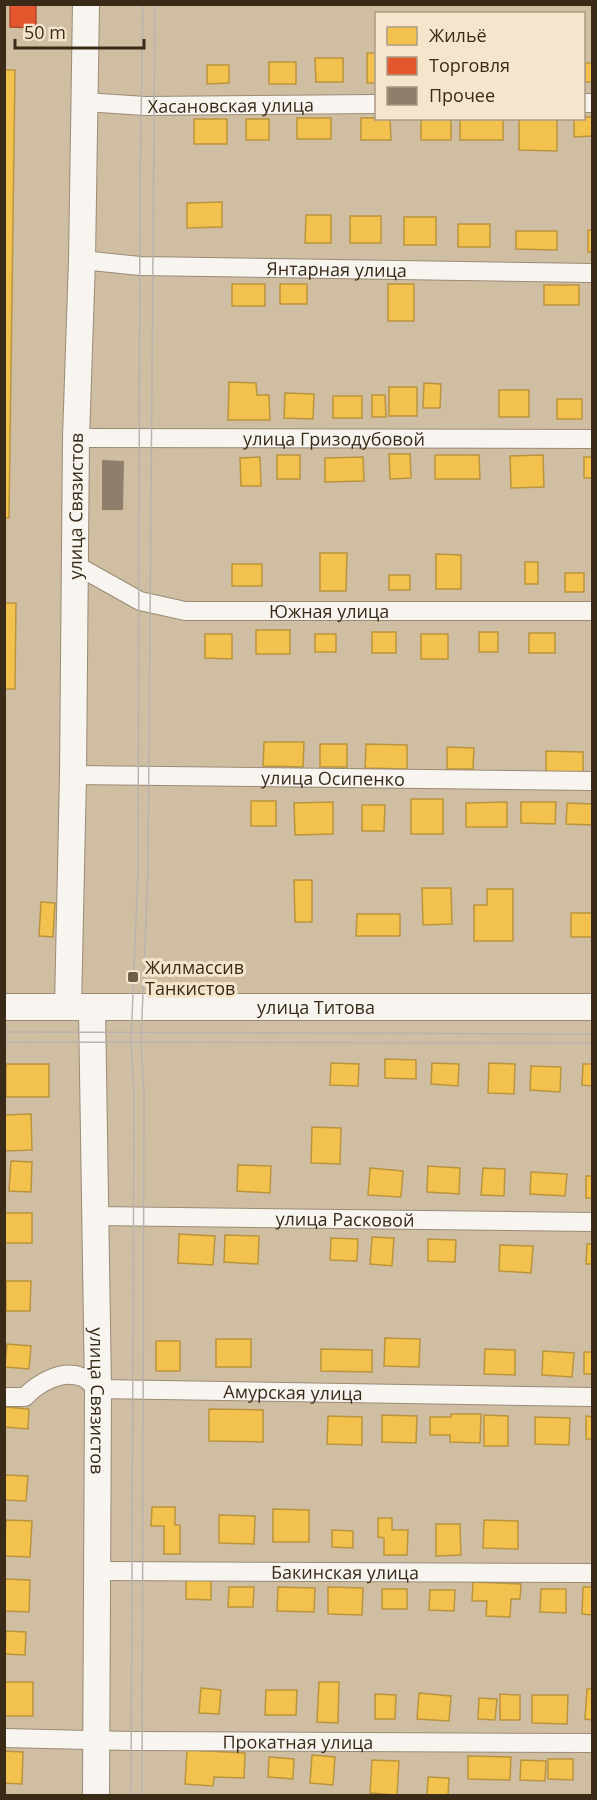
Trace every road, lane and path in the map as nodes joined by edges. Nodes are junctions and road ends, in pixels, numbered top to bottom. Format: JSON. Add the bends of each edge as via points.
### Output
{"nodes":[{"id":1,"x":86,"y":4,"type":"edge"},
{"id":2,"x":85,"y":102,"type":"junction"},
{"id":3,"x":375,"y":104,"type":"edge"},
{"id":4,"x":82,"y":260,"type":"junction"},
{"id":5,"x":592,"y":273,"type":"edge"},
{"id":6,"x":76,"y":438,"type":"junction"},
{"id":7,"x":592,"y":439,"type":"edge"},
{"id":8,"x":74,"y":564,"type":"junction"},
{"id":9,"x":592,"y":610,"type":"edge"},
{"id":10,"x":73,"y":775,"type":"junction"},
{"id":11,"x":592,"y":781,"type":"edge"},
{"id":12,"x":4,"y":1007,"type":"edge"},
{"id":13,"x":592,"y":1007,"type":"edge"},
{"id":14,"x":80,"y":1008,"type":"junction"},
{"id":15,"x":96,"y":1216,"type":"junction"},
{"id":16,"x":592,"y":1222,"type":"edge"},
{"id":17,"x":98,"y":1389,"type":"junction"},
{"id":18,"x":4,"y":1397,"type":"edge"},
{"id":19,"x":592,"y":1397,"type":"edge"},
{"id":20,"x":97,"y":1571,"type":"junction"},
{"id":21,"x":592,"y":1573,"type":"edge"},
{"id":22,"x":4,"y":1738,"type":"edge"},
{"id":23,"x":96,"y":1740,"type":"junction"},
{"id":24,"x":592,"y":1743,"type":"edge"},
{"id":25,"x":96,"y":1796,"type":"edge"}],
"edges":[{"from":1,"to":2,"type":"street","name":"улица Связистов"},
{"from":2,"to":3,"type":"street","name":"Хасановская улица","via":[[145,106]]},
{"from":2,"to":4,"type":"street","name":"улица Связистов"},
{"from":4,"to":5,"type":"street","name":"Янтарная улица","via":[[152,267]]},
{"from":4,"to":6,"type":"street","name":"улица Связистов"},
{"from":6,"to":7,"type":"street","name":"улица Гризодубовой"},
{"from":6,"to":8,"type":"street","name":"улица Связистов"},
{"from":8,"to":9,"type":"street","name":"Южная улица","via":[[140,601],[185,611]]},
{"from":8,"to":10,"type":"street","name":"улица Связистов"},
{"from":10,"to":11,"type":"street","name":"улица Осипенко"},
{"from":10,"to":14,"type":"street","name":"улица Связистов"},
{"from":12,"to":14,"type":"street","name":"улица Титова"},
{"from":13,"to":14,"type":"street","name":"улица Титова"},
{"from":14,"to":15,"type":"street","name":"улица Связистов"},
{"from":15,"to":16,"type":"street","name":"улица Расковой"},
{"from":15,"to":17,"type":"street","name":"улица Связистов"},
{"from":17,"to":18,"type":"street","name":"Амурская улица","via":[[83,1377],[65,1375],[36,1385],[25,1398]]},
{"from":17,"to":19,"type":"street","name":"Амурская улица"},
{"from":17,"to":20,"type":"street","name":"улица Связистов"},
{"from":20,"to":21,"type":"street","name":"Бакинская улица"},
{"from":20,"to":23,"type":"street","name":"улица Связистов"},
{"from":22,"to":23,"type":"street","name":"Прокатная улица"},
{"from":23,"to":24,"type":"street","name":"Прокатная улица"},
{"from":23,"to":25,"type":"street","name":"улица Связистов"}]}
